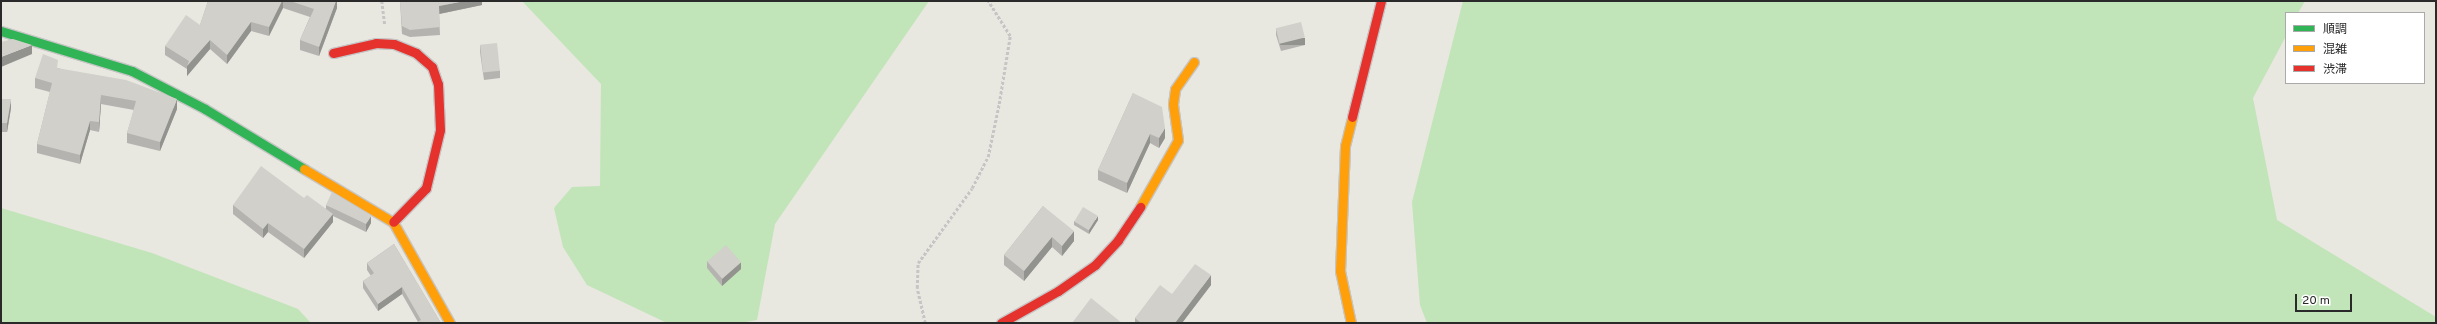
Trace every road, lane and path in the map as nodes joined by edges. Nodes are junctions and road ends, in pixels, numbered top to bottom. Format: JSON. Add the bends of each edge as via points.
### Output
{"nodes":[{"id":1,"x":988,"y":1,"type":"edge"},
{"id":2,"x":1381,"y":1,"type":"edge"},
{"id":3,"x":1,"y":31,"type":"edge"},
{"id":4,"x":334,"y":53,"type":"dead end"},
{"id":5,"x":1194,"y":62,"type":"dead end"},
{"id":6,"x":393,"y":222,"type":"junction"},
{"id":7,"x":450,"y":323,"type":"edge"},
{"id":8,"x":925,"y":323,"type":"edge"},
{"id":9,"x":1001,"y":323,"type":"edge"},
{"id":10,"x":1351,"y":323,"type":"edge"}],
"edges":[{"from":1,"to":8,"type":"path","via":[[1010,36],[988,157],[972,188],[918,263],[917,288]]},
{"from":2,"to":10,"type":"street","via":[[1345,146],[1340,270]]},
{"from":3,"to":6,"type":"street","via":[[132,71],[226,121]]},
{"from":4,"to":6,"type":"street","via":[[376,43],[394,44],[416,53],[432,66],[438,84],[440,130],[426,188]]},
{"from":5,"to":9,"type":"street","via":[[1175,90],[1173,104],[1178,140],[1140,208],[1118,240],[1095,265],[1058,291]]},
{"from":6,"to":7,"type":"street"}]}
